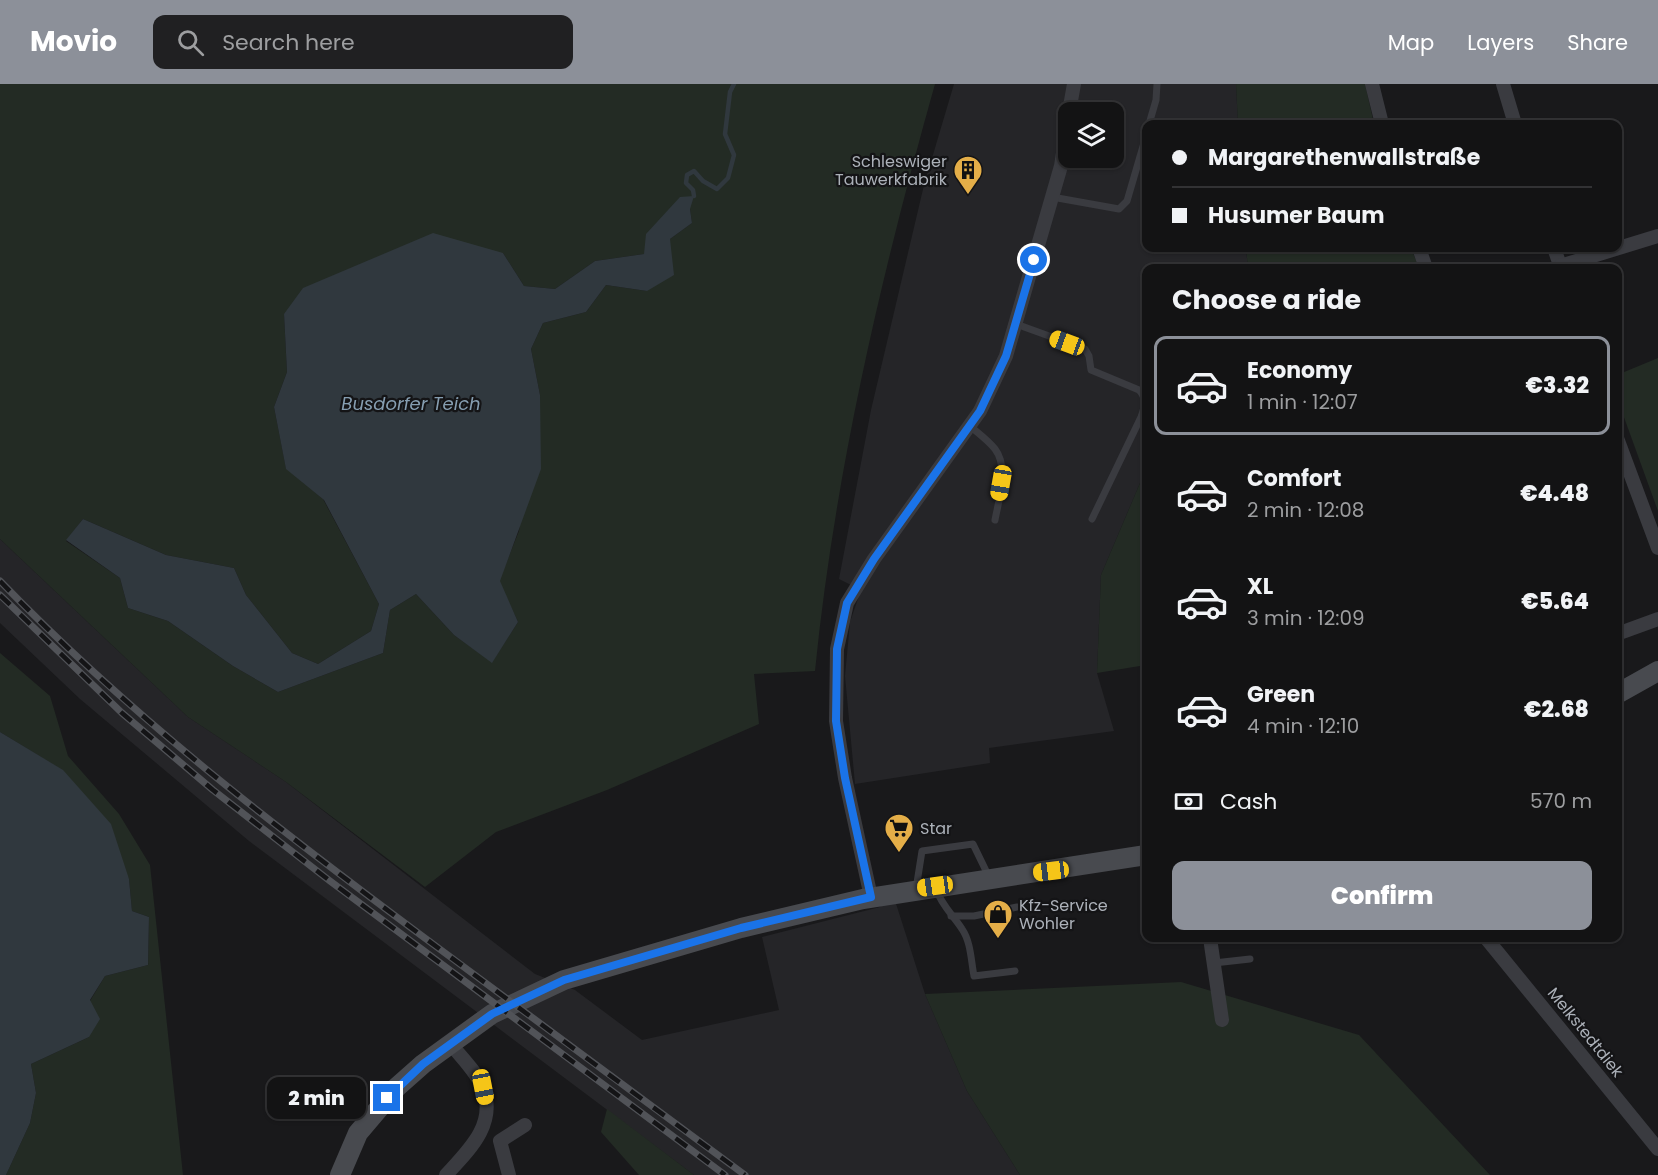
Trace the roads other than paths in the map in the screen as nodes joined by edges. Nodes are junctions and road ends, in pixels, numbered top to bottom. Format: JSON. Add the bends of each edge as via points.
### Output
{"nodes":[{"id":1,"x":1074,"y":84,"type":"edge"},
{"id":2,"x":1157,"y":84,"type":"edge"},
{"id":3,"x":1372,"y":84,"type":"edge"},
{"id":4,"x":1503,"y":84,"type":"edge"},
{"id":5,"x":1071,"y":102,"type":"edge"},
{"id":6,"x":1150,"y":120,"type":"edge"},
{"id":7,"x":1381,"y":120,"type":"edge"},
{"id":8,"x":1514,"y":120,"type":"edge"},
{"id":9,"x":1142,"y":150,"type":"edge"},
{"id":10,"x":1060,"y":168,"type":"edge"},
{"id":11,"x":1052,"y":197,"type":"junction"},
{"id":12,"x":1658,"y":236,"type":"edge"},
{"id":13,"x":1622,"y":247,"type":"edge"},
{"id":14,"x":1607,"y":252,"type":"edge"},
{"id":15,"x":1569,"y":264,"type":"edge"},
{"id":16,"x":1016,"y":324,"type":"junction"},
{"id":17,"x":1142,"y":394,"type":"edge"},
{"id":18,"x":1142,"y":414,"type":"edge"},
{"id":19,"x":970,"y":426,"type":"junction"},
{"id":20,"x":1622,"y":451,"type":"edge"},
{"id":21,"x":1092,"y":519,"type":"dead end"},
{"id":22,"x":995,"y":520,"type":"dead end"},
{"id":23,"x":1658,"y":548,"type":"edge"},
{"id":24,"x":1658,"y":619,"type":"edge"},
{"id":25,"x":1622,"y":632,"type":"edge"},
{"id":26,"x":1658,"y":671,"type":"edge"},
{"id":27,"x":1622,"y":690,"type":"edge"},
{"id":28,"x":1142,"y":856,"type":"edge"},
{"id":29,"x":991,"y":879,"type":"junction"},
{"id":30,"x":926,"y":887,"type":"junction"},
{"id":31,"x":871,"y":897,"type":"junction"},
{"id":32,"x":1017,"y":907,"type":"dead end"},
{"id":33,"x":951,"y":916,"type":"junction"},
{"id":34,"x":1211,"y":942,"type":"edge"},
{"id":35,"x":1489,"y":942,"type":"edge"},
{"id":36,"x":1250,"y":959,"type":"dead end"},
{"id":37,"x":1214,"y":963,"type":"junction"},
{"id":38,"x":1015,"y":971,"type":"dead end"},
{"id":39,"x":1222,"y":1020,"type":"dead end"},
{"id":40,"x":450,"y":1043,"type":"junction"},
{"id":41,"x":525,"y":1125,"type":"dead end"},
{"id":42,"x":1658,"y":1149,"type":"edge"},
{"id":43,"x":340,"y":1175,"type":"edge"},
{"id":44,"x":446,"y":1175,"type":"edge"},
{"id":45,"x":509,"y":1175,"type":"edge"}],
"edges":[{"from":1,"to":5,"type":"street"},
{"from":2,"to":6,"type":"lane"},
{"from":3,"to":7,"type":"street"},
{"from":4,"to":8,"type":"street"},
{"from":9,"to":11,"type":"lane","via":[[1127,201],[1119,209]]},
{"from":10,"to":11,"type":"street"},
{"from":11,"to":16,"type":"street"},
{"from":12,"to":13,"type":"street"},
{"from":14,"to":15,"type":"street"},
{"from":16,"to":17,"type":"lane","via":[[1085,349],[1091,370]]},
{"from":16,"to":19,"type":"street","via":[[1006,356]]},
{"from":18,"to":21,"type":"lane"},
{"from":19,"to":22,"type":"lane","via":[[995,449],[1001,461]]},
{"from":19,"to":31,"type":"street","via":[[874,559],[847,603],[839,638],[836,721]]},
{"from":20,"to":23,"type":"street"},
{"from":24,"to":25,"type":"street"},
{"from":26,"to":27,"type":"street"},
{"from":28,"to":29,"type":"street"},
{"from":29,"to":30,"type":"street"},
{"from":29,"to":30,"type":"lane","via":[[973,844],[922,851]]},
{"from":30,"to":31,"type":"street"},
{"from":30,"to":33,"type":"lane"},
{"from":31,"to":40,"type":"street","via":[[741,928],[564,980],[492,1014]]},
{"from":32,"to":33,"type":"lane","via":[[974,916]]},
{"from":33,"to":38,"type":"lane","via":[[967,941],[974,976]]},
{"from":34,"to":37,"type":"street"},
{"from":35,"to":42,"type":"street","name":"Melkstedtdiek"},
{"from":36,"to":37,"type":"lane"},
{"from":37,"to":39,"type":"street"},
{"from":40,"to":43,"type":"street","via":[[397,1087],[377,1110],[358,1133]]},
{"from":40,"to":44,"type":"street","via":[[483,1087],[488,1113],[478,1141]]},
{"from":41,"to":45,"type":"street","via":[[500,1141]]}]}
